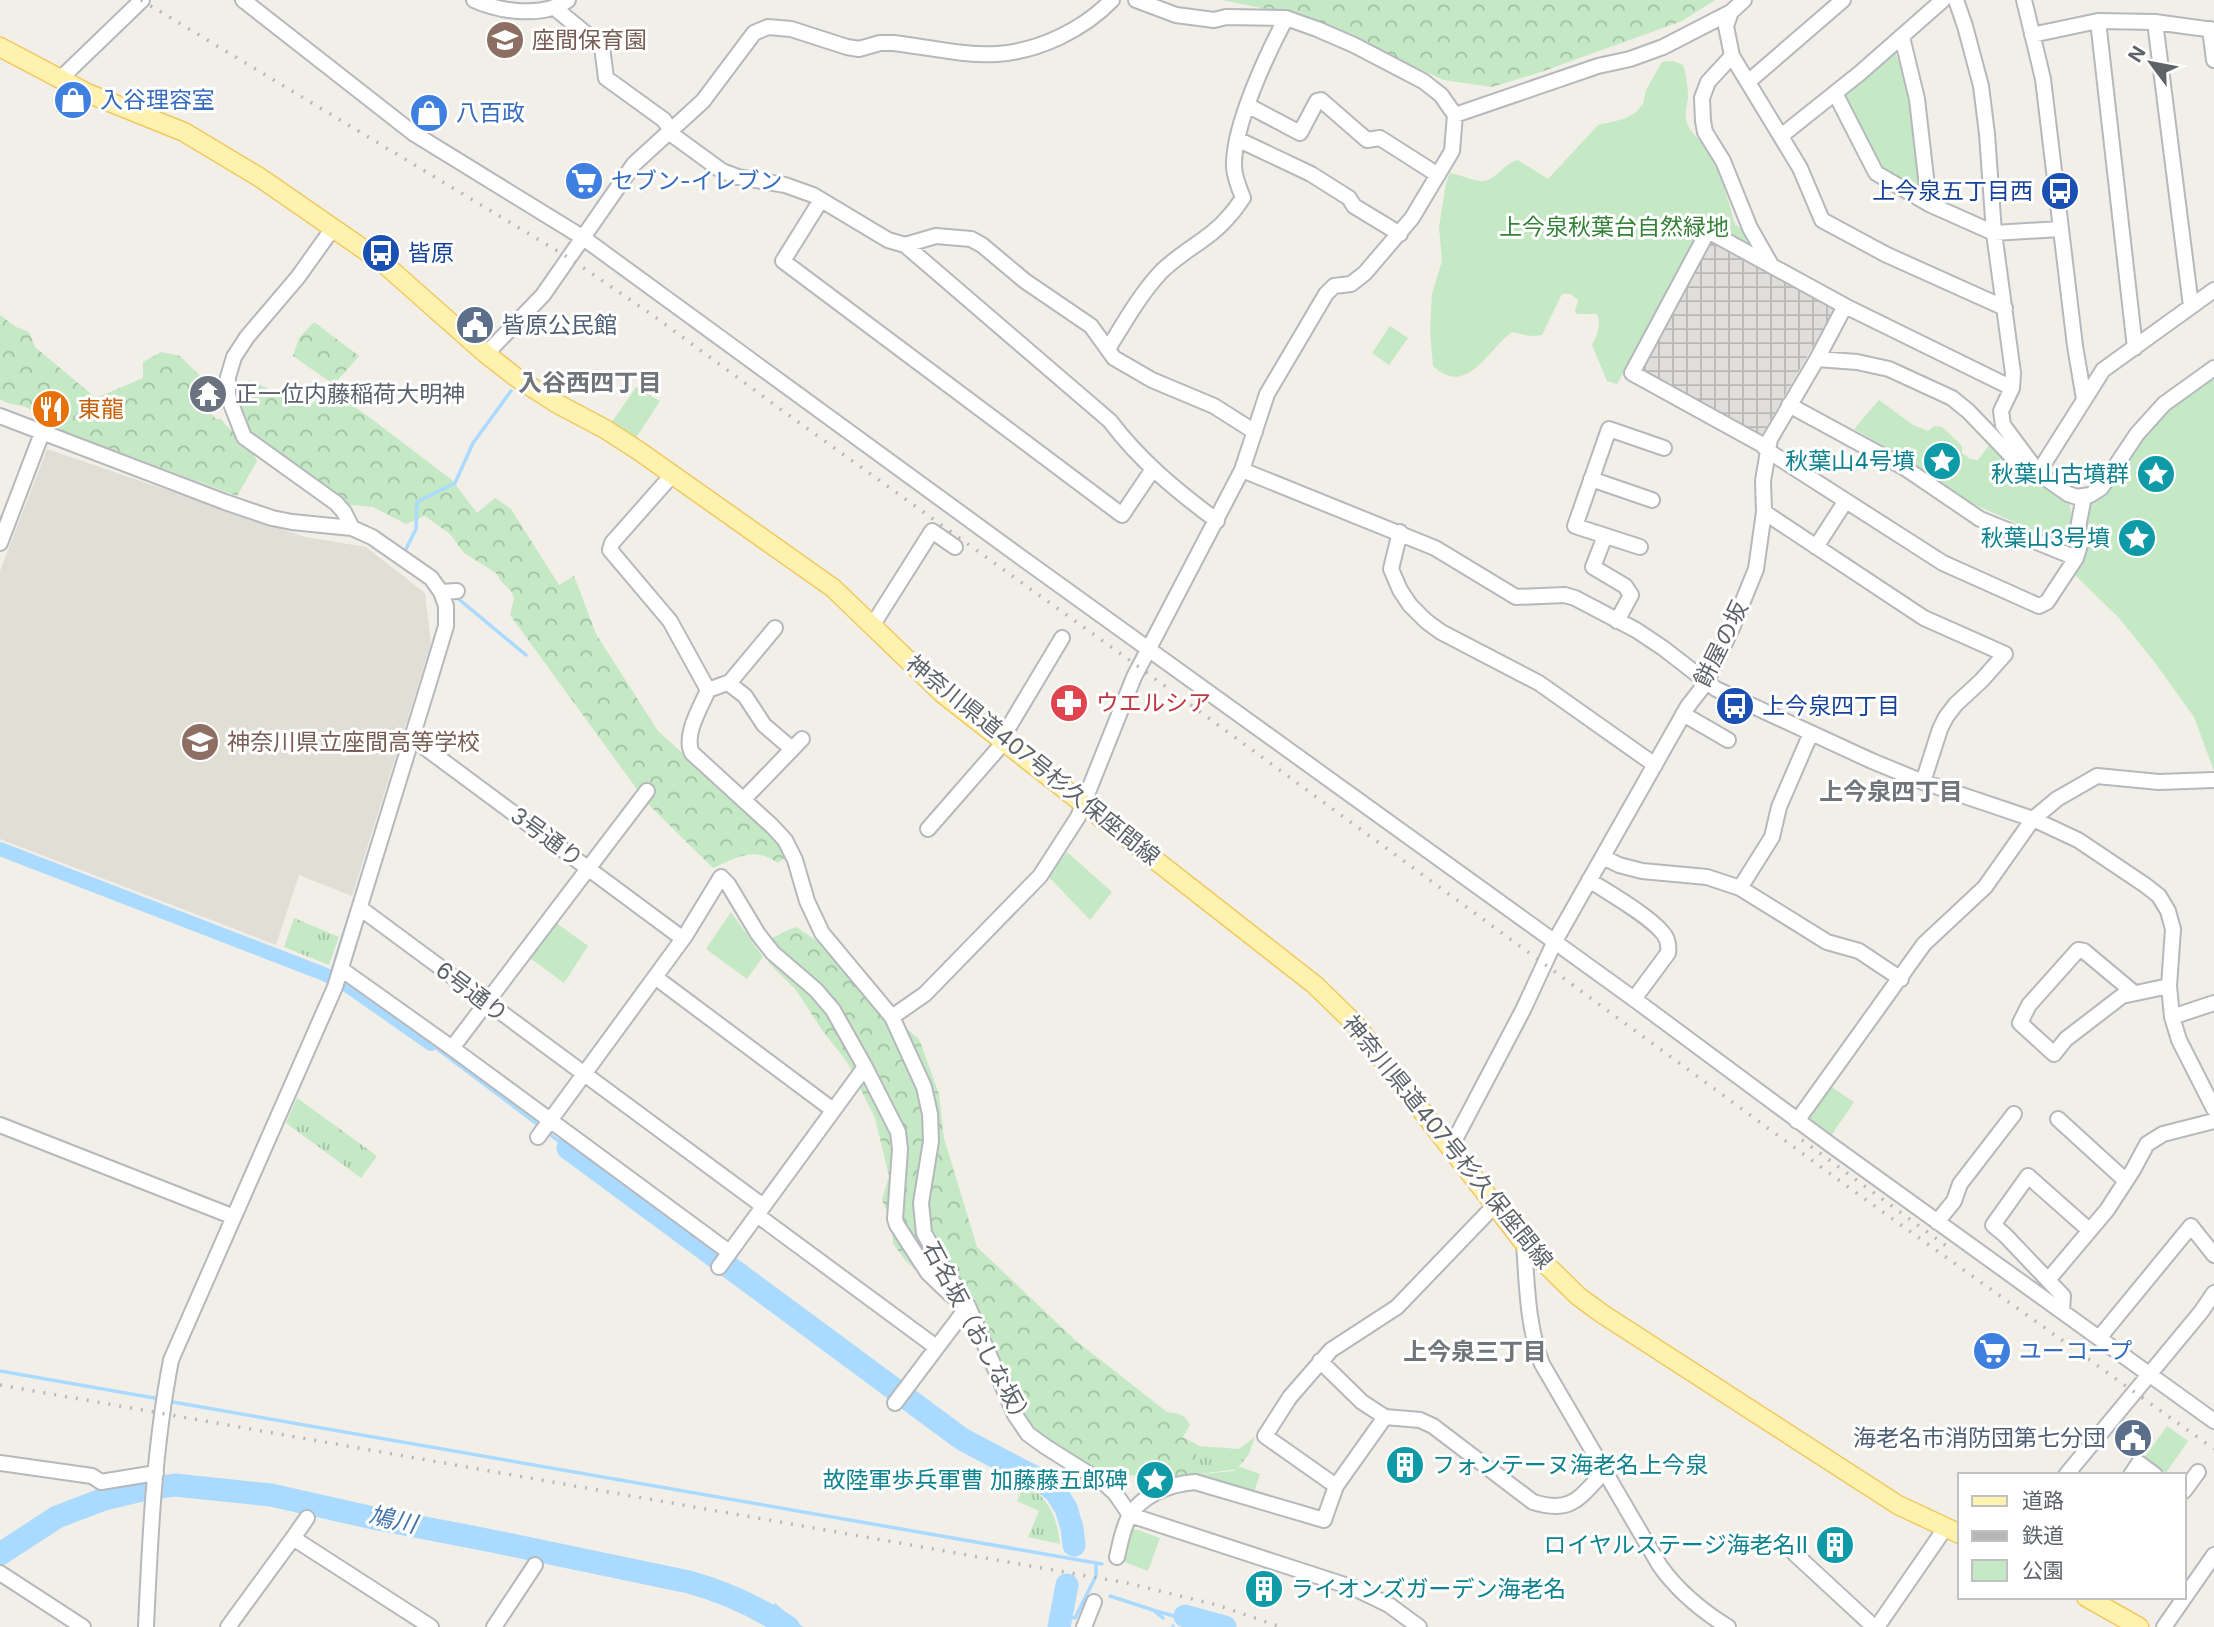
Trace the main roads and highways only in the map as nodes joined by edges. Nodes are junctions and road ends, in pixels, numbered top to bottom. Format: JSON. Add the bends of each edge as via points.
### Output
{"nodes":[{"id":1,"x":2,"y":53,"type":"edge"},
{"id":2,"x":1953,"y":1531,"type":"edge"},
{"id":3,"x":2106,"y":1602,"type":"edge"},
{"id":4,"x":2139,"y":1627,"type":"edge"}],
"edges":[{"from":1,"to":2,"type":"main road","name":"神奈川県道407号杉久保座間線","via":[[184,132],[258,177],[382,262],[531,388],[673,474],[833,588],[943,694],[1315,985],[1355,1024],[1524,1243],[1569,1288],[1898,1505]]},
{"from":3,"to":4,"type":"main road"}]}
